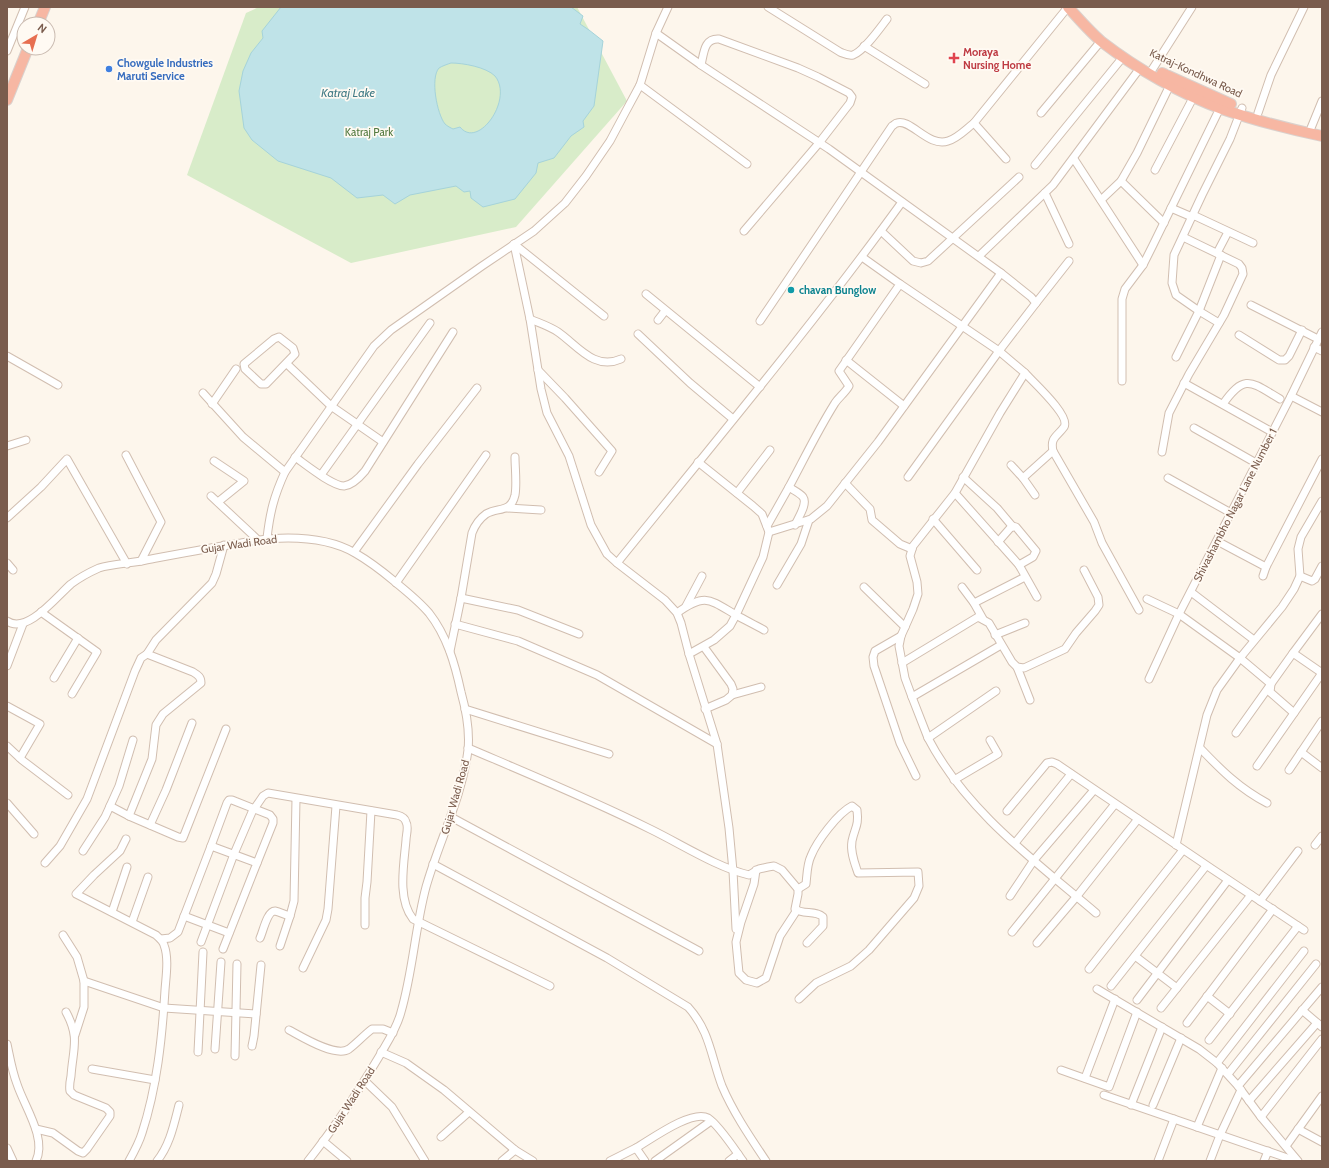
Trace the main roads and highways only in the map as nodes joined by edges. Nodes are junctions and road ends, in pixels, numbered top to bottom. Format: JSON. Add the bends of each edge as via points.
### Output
{"nodes":[{"id":1,"x":1068,"y":7,"type":"edge"},
{"id":2,"x":1077,"y":7,"type":"edge"},
{"id":3,"x":25,"y":56,"type":"edge"},
{"id":4,"x":1151,"y":71,"type":"junction"},
{"id":5,"x":7,"y":100,"type":"edge"},
{"id":6,"x":1241,"y":111,"type":"junction"},
{"id":7,"x":1322,"y":131,"type":"edge"},
{"id":8,"x":1322,"y":136,"type":"edge"}],
"edges":[{"from":1,"to":4,"type":"highway","name":"Katraj-Kondhwa Road","via":[[1101,41],[1140,68]]},
{"from":2,"to":4,"type":"highway","name":"Katraj-Kondhwa Road","via":[[1105,36]]},
{"from":3,"to":5,"type":"highway"},
{"from":4,"to":6,"type":"highway","name":"Katraj-Kondhwa Road"},
{"from":4,"to":6,"type":"highway","name":"Katraj-Kondhwa Road","via":[[1170,85],[1220,108]]},
{"from":6,"to":7,"type":"highway","name":"Katraj-Kondhwa Road","via":[[1258,113]]},
{"from":6,"to":8,"type":"highway","name":"Katraj-Kondhwa Road"}]}
